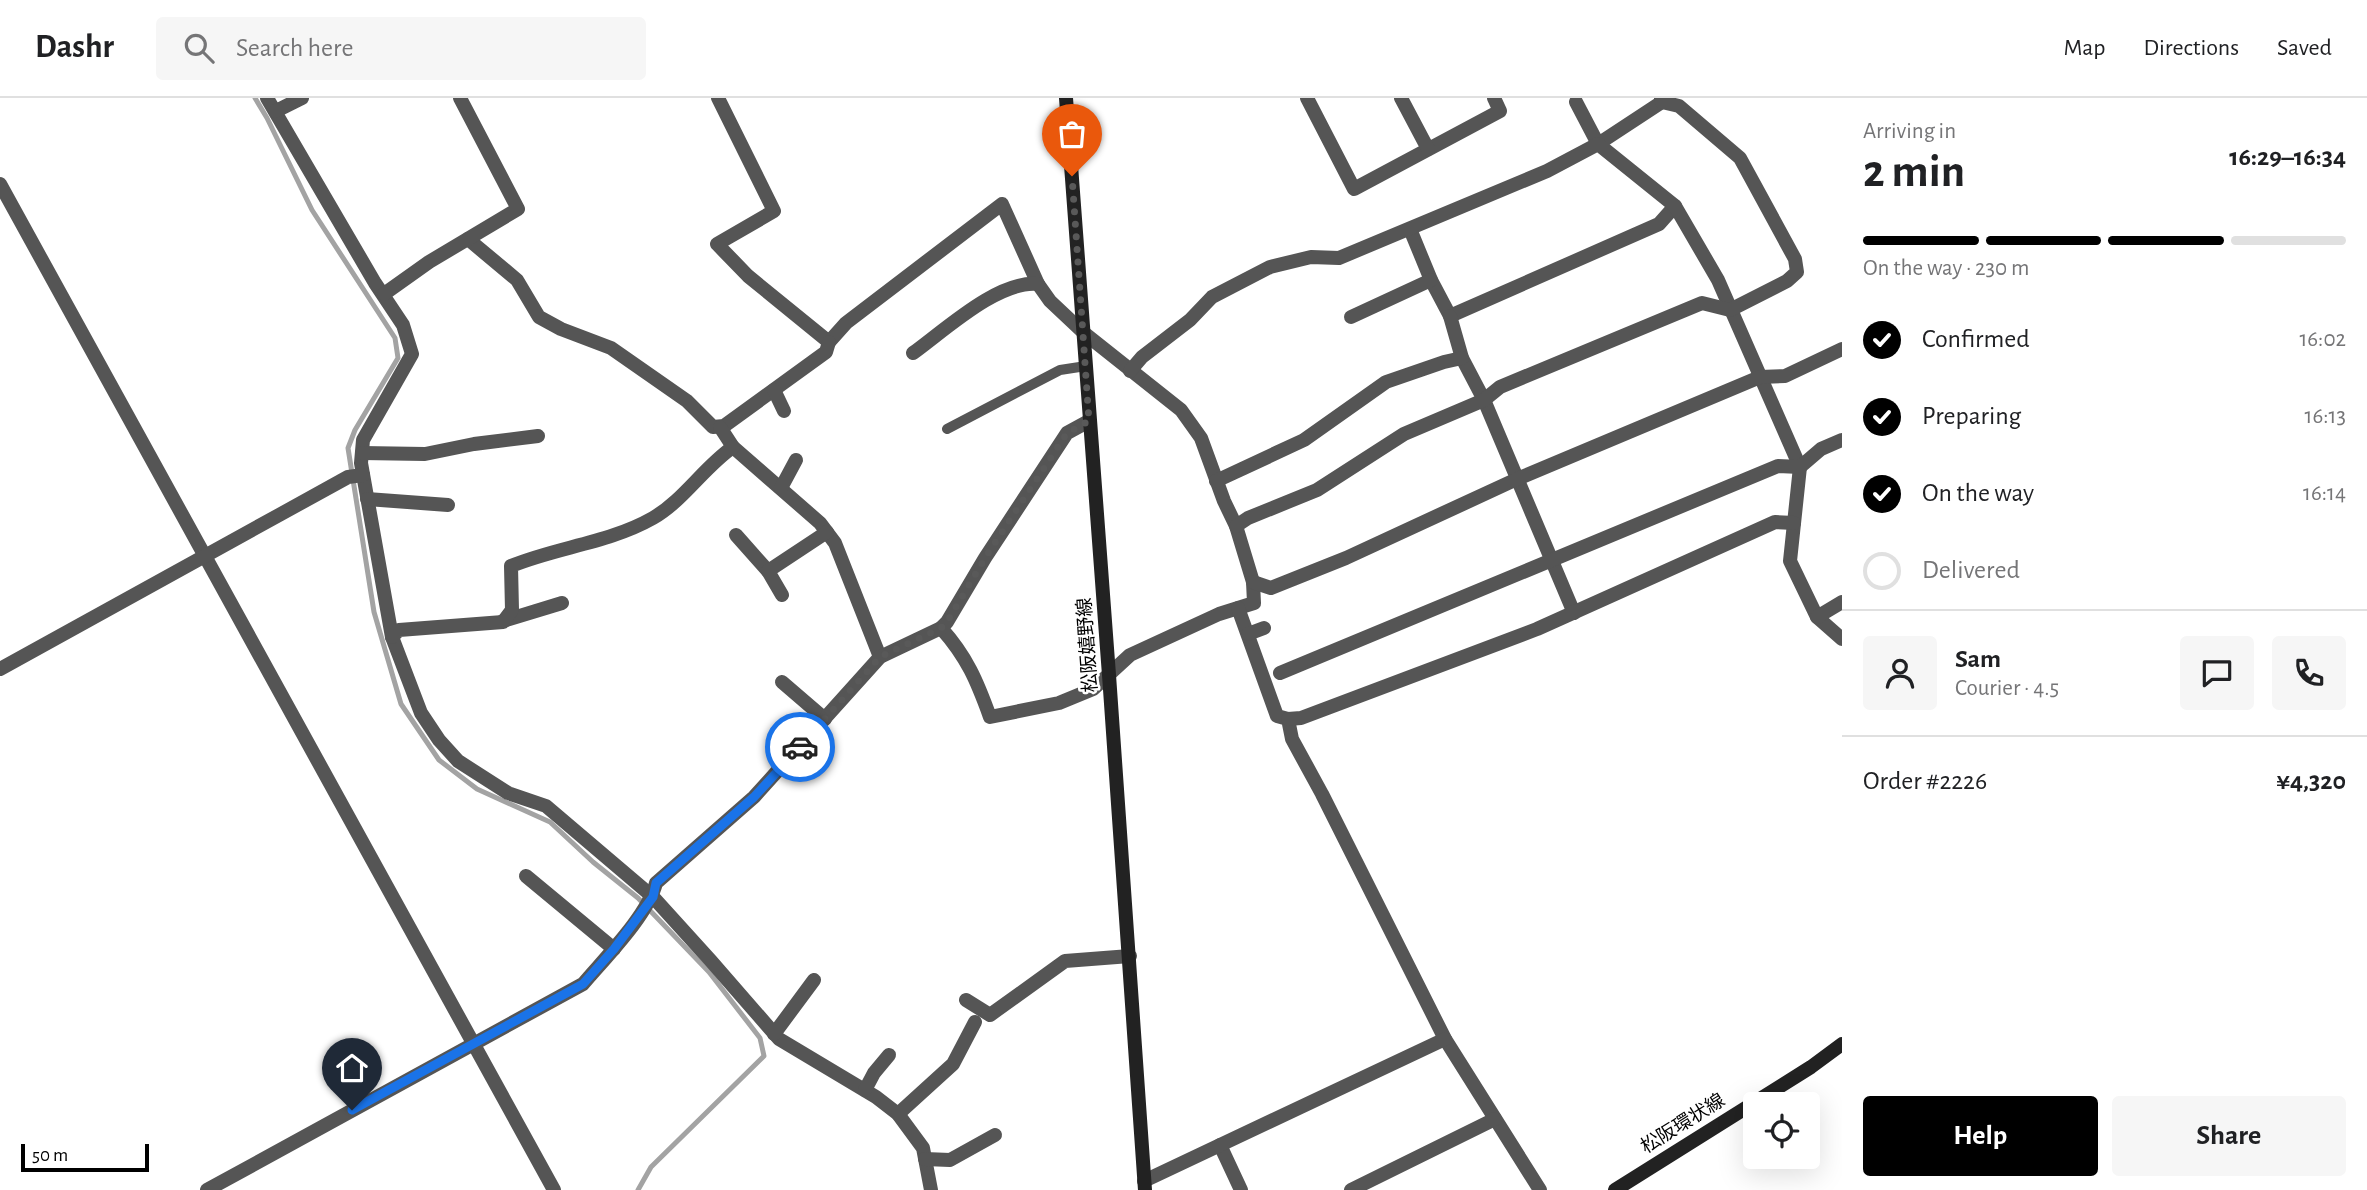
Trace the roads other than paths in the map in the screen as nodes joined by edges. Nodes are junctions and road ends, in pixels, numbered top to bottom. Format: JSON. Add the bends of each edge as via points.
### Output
{"nodes":[{"id":1,"x":267,"y":98,"type":"edge"},
{"id":2,"x":302,"y":98,"type":"edge"},
{"id":3,"x":460,"y":98,"type":"edge"},
{"id":4,"x":718,"y":98,"type":"edge"},
{"id":5,"x":1066,"y":98,"type":"edge"},
{"id":6,"x":1307,"y":98,"type":"edge"},
{"id":7,"x":1401,"y":98,"type":"edge"},
{"id":8,"x":1494,"y":98,"type":"edge"},
{"id":9,"x":1662,"y":100,"type":"edge"},
{"id":10,"x":1576,"y":102,"type":"dead end"},
{"id":11,"x":276,"y":111,"type":"junction"},
{"id":12,"x":1598,"y":144,"type":"junction"},
{"id":13,"x":1428,"y":149,"type":"junction"},
{"id":14,"x":0,"y":184,"type":"edge"},
{"id":15,"x":1675,"y":206,"type":"junction"},
{"id":16,"x":1410,"y":229,"type":"junction"},
{"id":17,"x":468,"y":239,"type":"junction"},
{"id":18,"x":1432,"y":280,"type":"junction"},
{"id":19,"x":1038,"y":284,"type":"junction"},
{"id":20,"x":384,"y":294,"type":"junction"},
{"id":21,"x":1730,"y":310,"type":"junction"},
{"id":22,"x":1450,"y":316,"type":"junction"},
{"id":23,"x":1351,"y":317,"type":"dead end"},
{"id":24,"x":1084,"y":333,"type":"junction"},
{"id":25,"x":830,"y":342,"type":"junction"},
{"id":26,"x":1842,"y":349,"type":"edge"},
{"id":27,"x":913,"y":353,"type":"dead end"},
{"id":28,"x":1462,"y":358,"type":"junction"},
{"id":29,"x":1086,"y":366,"type":"junction"},
{"id":30,"x":1130,"y":371,"type":"junction"},
{"id":31,"x":1760,"y":377,"type":"junction"},
{"id":32,"x":774,"y":390,"type":"junction"},
{"id":33,"x":1484,"y":400,"type":"junction"},
{"id":34,"x":784,"y":411,"type":"dead end"},
{"id":35,"x":1089,"y":421,"type":"junction"},
{"id":36,"x":720,"y":427,"type":"junction"},
{"id":37,"x":947,"y":429,"type":"dead end"},
{"id":38,"x":538,"y":436,"type":"dead end"},
{"id":39,"x":1842,"y":440,"type":"edge"},
{"id":40,"x":733,"y":447,"type":"junction"},
{"id":41,"x":362,"y":453,"type":"junction"},
{"id":42,"x":796,"y":460,"type":"dead end"},
{"id":43,"x":1800,"y":467,"type":"junction"},
{"id":44,"x":363,"y":475,"type":"junction"},
{"id":45,"x":1517,"y":479,"type":"junction"},
{"id":46,"x":1216,"y":481,"type":"junction"},
{"id":47,"x":780,"y":488,"type":"junction"},
{"id":48,"x":367,"y":499,"type":"junction"},
{"id":49,"x":448,"y":505,"type":"dead end"},
{"id":50,"x":1794,"y":523,"type":"junction"},
{"id":51,"x":1236,"y":526,"type":"junction"},
{"id":52,"x":827,"y":532,"type":"junction"},
{"id":53,"x":736,"y":535,"type":"dead end"},
{"id":54,"x":204,"y":556,"type":"junction"},
{"id":55,"x":1552,"y":561,"type":"junction"},
{"id":56,"x":768,"y":571,"type":"junction"},
{"id":57,"x":1253,"y":582,"type":"junction"},
{"id":58,"x":782,"y":595,"type":"dead end"},
{"id":59,"x":1842,"y":602,"type":"edge"},
{"id":60,"x":562,"y":603,"type":"dead end"},
{"id":61,"x":1238,"y":608,"type":"junction"},
{"id":62,"x":1574,"y":612,"type":"junction"},
{"id":63,"x":1817,"y":617,"type":"junction"},
{"id":64,"x":503,"y":622,"type":"junction"},
{"id":65,"x":941,"y":628,"type":"junction"},
{"id":66,"x":1264,"y":628,"type":"dead end"},
{"id":67,"x":1248,"y":634,"type":"junction"},
{"id":68,"x":392,"y":637,"type":"junction"},
{"id":69,"x":1842,"y":639,"type":"edge"},
{"id":70,"x":880,"y":657,"type":"junction"},
{"id":71,"x":0,"y":669,"type":"edge"},
{"id":72,"x":1280,"y":673,"type":"dead end"},
{"id":73,"x":1110,"y":675,"type":"junction"},
{"id":74,"x":782,"y":682,"type":"dead end"},
{"id":75,"x":825,"y":719,"type":"junction"},
{"id":76,"x":1288,"y":719,"type":"junction"},
{"id":77,"x":526,"y":876,"type":"dead end"},
{"id":78,"x":653,"y":897,"type":"junction"},
{"id":79,"x":614,"y":949,"type":"junction"},
{"id":80,"x":1130,"y":956,"type":"junction"},
{"id":81,"x":814,"y":980,"type":"dead end"},
{"id":82,"x":966,"y":1000,"type":"dead end"},
{"id":83,"x":975,"y":1022,"type":"dead end"},
{"id":84,"x":774,"y":1034,"type":"junction"},
{"id":85,"x":1444,"y":1039,"type":"junction"},
{"id":86,"x":473,"y":1043,"type":"junction"},
{"id":87,"x":1842,"y":1044,"type":"edge"},
{"id":88,"x":889,"y":1055,"type":"dead end"},
{"id":89,"x":865,"y":1090,"type":"junction"},
{"id":90,"x":898,"y":1114,"type":"junction"},
{"id":91,"x":1495,"y":1119,"type":"junction"},
{"id":92,"x":995,"y":1135,"type":"dead end"},
{"id":93,"x":1220,"y":1145,"type":"junction"},
{"id":94,"x":925,"y":1159,"type":"junction"},
{"id":95,"x":1144,"y":1185,"type":"edge"},
{"id":96,"x":207,"y":1190,"type":"edge"},
{"id":97,"x":554,"y":1190,"type":"edge"},
{"id":98,"x":931,"y":1190,"type":"edge"},
{"id":99,"x":1241,"y":1190,"type":"edge"},
{"id":100,"x":1350,"y":1190,"type":"edge"},
{"id":101,"x":1540,"y":1190,"type":"edge"},
{"id":102,"x":1615,"y":1190,"type":"edge"}],
"edges":[{"from":1,"to":11,"type":"street"},
{"from":2,"to":11,"type":"street"},
{"from":3,"to":17,"type":"street","via":[[519,209]]},
{"from":4,"to":25,"type":"street","via":[[774,211],[717,244],[748,276]]},
{"from":5,"to":24,"type":"main road","name":"松阪嬉野線"},
{"from":6,"to":13,"type":"street","via":[[1354,189]]},
{"from":7,"to":13,"type":"street"},
{"from":8,"to":13,"type":"street","via":[[1500,111]]},
{"from":9,"to":12,"type":"street"},
{"from":9,"to":21,"type":"street","via":[[1679,106],[1740,158],[1795,259],[1797,272],[1787,281]]},
{"from":10,"to":12,"type":"street"},
{"from":11,"to":20,"type":"street"},
{"from":12,"to":15,"type":"street"},
{"from":12,"to":16,"type":"street","via":[[1547,171]]},
{"from":14,"to":54,"type":"street"},
{"from":15,"to":21,"type":"street"},
{"from":15,"to":22,"type":"street","via":[[1659,224]]},
{"from":16,"to":18,"type":"street"},
{"from":16,"to":30,"type":"street","via":[[1339,258],[1311,257],[1270,267],[1212,297]]},
{"from":17,"to":20,"type":"street"},
{"from":17,"to":36,"type":"street","via":[[517,280],[539,317],[611,348],[687,401],[713,427]]},
{"from":18,"to":22,"type":"street"},
{"from":18,"to":23,"type":"street"},
{"from":19,"to":24,"type":"street"},
{"from":19,"to":25,"type":"street","via":[[1002,204],[846,323]]},
{"from":19,"to":27,"type":"street","via":[[1027,283],[992,297]]},
{"from":20,"to":41,"type":"street","via":[[403,325],[412,354],[363,440]]},
{"from":21,"to":31,"type":"street"},
{"from":21,"to":33,"type":"street","via":[[1702,303],[1500,387]]},
{"from":22,"to":28,"type":"street"},
{"from":24,"to":29,"type":"main road","name":"松阪嬉野線"},
{"from":24,"to":30,"type":"street"},
{"from":25,"to":32,"type":"street","via":[[826,352]]},
{"from":26,"to":31,"type":"street","via":[[1785,376]]},
{"from":28,"to":33,"type":"street"},
{"from":28,"to":46,"type":"street","via":[[1386,382],[1304,440]]},
{"from":29,"to":35,"type":"main road","name":"松阪嬉野線"},
{"from":29,"to":37,"type":"lane","via":[[1060,370]]},
{"from":30,"to":46,"type":"street","via":[[1181,410],[1201,438]]},
{"from":31,"to":43,"type":"street"},
{"from":31,"to":45,"type":"street"},
{"from":32,"to":34,"type":"street"},
{"from":32,"to":36,"type":"street"},
{"from":33,"to":45,"type":"street"},
{"from":33,"to":51,"type":"street","via":[[1404,434],[1317,490]]},
{"from":35,"to":65,"type":"street","via":[[1067,433]]},
{"from":35,"to":73,"type":"main road","name":"松阪嬉野線"},
{"from":36,"to":40,"type":"street"},
{"from":38,"to":41,"type":"street","via":[[425,454]]},
{"from":39,"to":43,"type":"street","via":[[1821,449]]},
{"from":40,"to":47,"type":"street"},
{"from":40,"to":64,"type":"street","via":[[654,517],[602,539],[511,566],[512,610]]},
{"from":41,"to":44,"type":"street"},
{"from":42,"to":47,"type":"street"},
{"from":43,"to":50,"type":"street"},
{"from":43,"to":55,"type":"street","via":[[1778,466]]},
{"from":44,"to":48,"type":"street"},
{"from":44,"to":54,"type":"street","via":[[348,477]]},
{"from":45,"to":55,"type":"street"},
{"from":45,"to":57,"type":"street","via":[[1271,588]]},
{"from":46,"to":51,"type":"street"},
{"from":47,"to":52,"type":"street"},
{"from":48,"to":49,"type":"street"},
{"from":48,"to":68,"type":"street"},
{"from":50,"to":62,"type":"street","via":[[1775,522]]},
{"from":50,"to":63,"type":"street","via":[[1790,561]]},
{"from":51,"to":57,"type":"street"},
{"from":52,"to":56,"type":"street"},
{"from":52,"to":70,"type":"street"},
{"from":53,"to":56,"type":"street"},
{"from":54,"to":71,"type":"street"},
{"from":54,"to":86,"type":"street"},
{"from":55,"to":62,"type":"street"},
{"from":55,"to":72,"type":"street"},
{"from":56,"to":58,"type":"street"},
{"from":57,"to":61,"type":"street","via":[[1254,603]]},
{"from":59,"to":63,"type":"street"},
{"from":60,"to":64,"type":"street"},
{"from":61,"to":67,"type":"street"},
{"from":61,"to":73,"type":"street","via":[[1130,655]]},
{"from":62,"to":76,"type":"street","via":[[1301,718]]},
{"from":63,"to":69,"type":"street"},
{"from":64,"to":68,"type":"street","via":[[399,630]]},
{"from":65,"to":70,"type":"street"},
{"from":65,"to":73,"type":"street","via":[[961,650],[990,717],[1059,703],[1093,689]]},
{"from":66,"to":67,"type":"street"},
{"from":67,"to":76,"type":"street","via":[[1277,716]]},
{"from":68,"to":78,"type":"street","via":[[421,713],[458,761],[508,793],[546,807]]},
{"from":70,"to":75,"type":"street"},
{"from":73,"to":80,"type":"main road","name":"松阪嬉野線"},
{"from":74,"to":75,"type":"street"},
{"from":75,"to":78,"type":"street","via":[[754,797],[656,883]]},
{"from":76,"to":85,"type":"street","via":[[1292,739]]},
{"from":77,"to":79,"type":"street"},
{"from":78,"to":79,"type":"street"},
{"from":78,"to":84,"type":"street"},
{"from":79,"to":86,"type":"street","via":[[583,984]]},
{"from":80,"to":82,"type":"street","via":[[1065,961],[990,1014]]},
{"from":80,"to":95,"type":"main road","name":"松阪嬉野線"},
{"from":81,"to":84,"type":"street"},
{"from":83,"to":90,"type":"street","via":[[953,1064]]},
{"from":84,"to":89,"type":"street"},
{"from":85,"to":91,"type":"street"},
{"from":85,"to":93,"type":"street"},
{"from":86,"to":96,"type":"street"},
{"from":86,"to":97,"type":"street"},
{"from":87,"to":102,"type":"main road","name":"松阪環状線"},
{"from":88,"to":89,"type":"street"},
{"from":89,"to":90,"type":"street"},
{"from":90,"to":94,"type":"street","via":[[923,1148]]},
{"from":91,"to":100,"type":"street"},
{"from":91,"to":101,"type":"street"},
{"from":92,"to":94,"type":"street","via":[[950,1160]]},
{"from":93,"to":95,"type":"street"},
{"from":93,"to":99,"type":"street"},
{"from":94,"to":98,"type":"street"}]}
